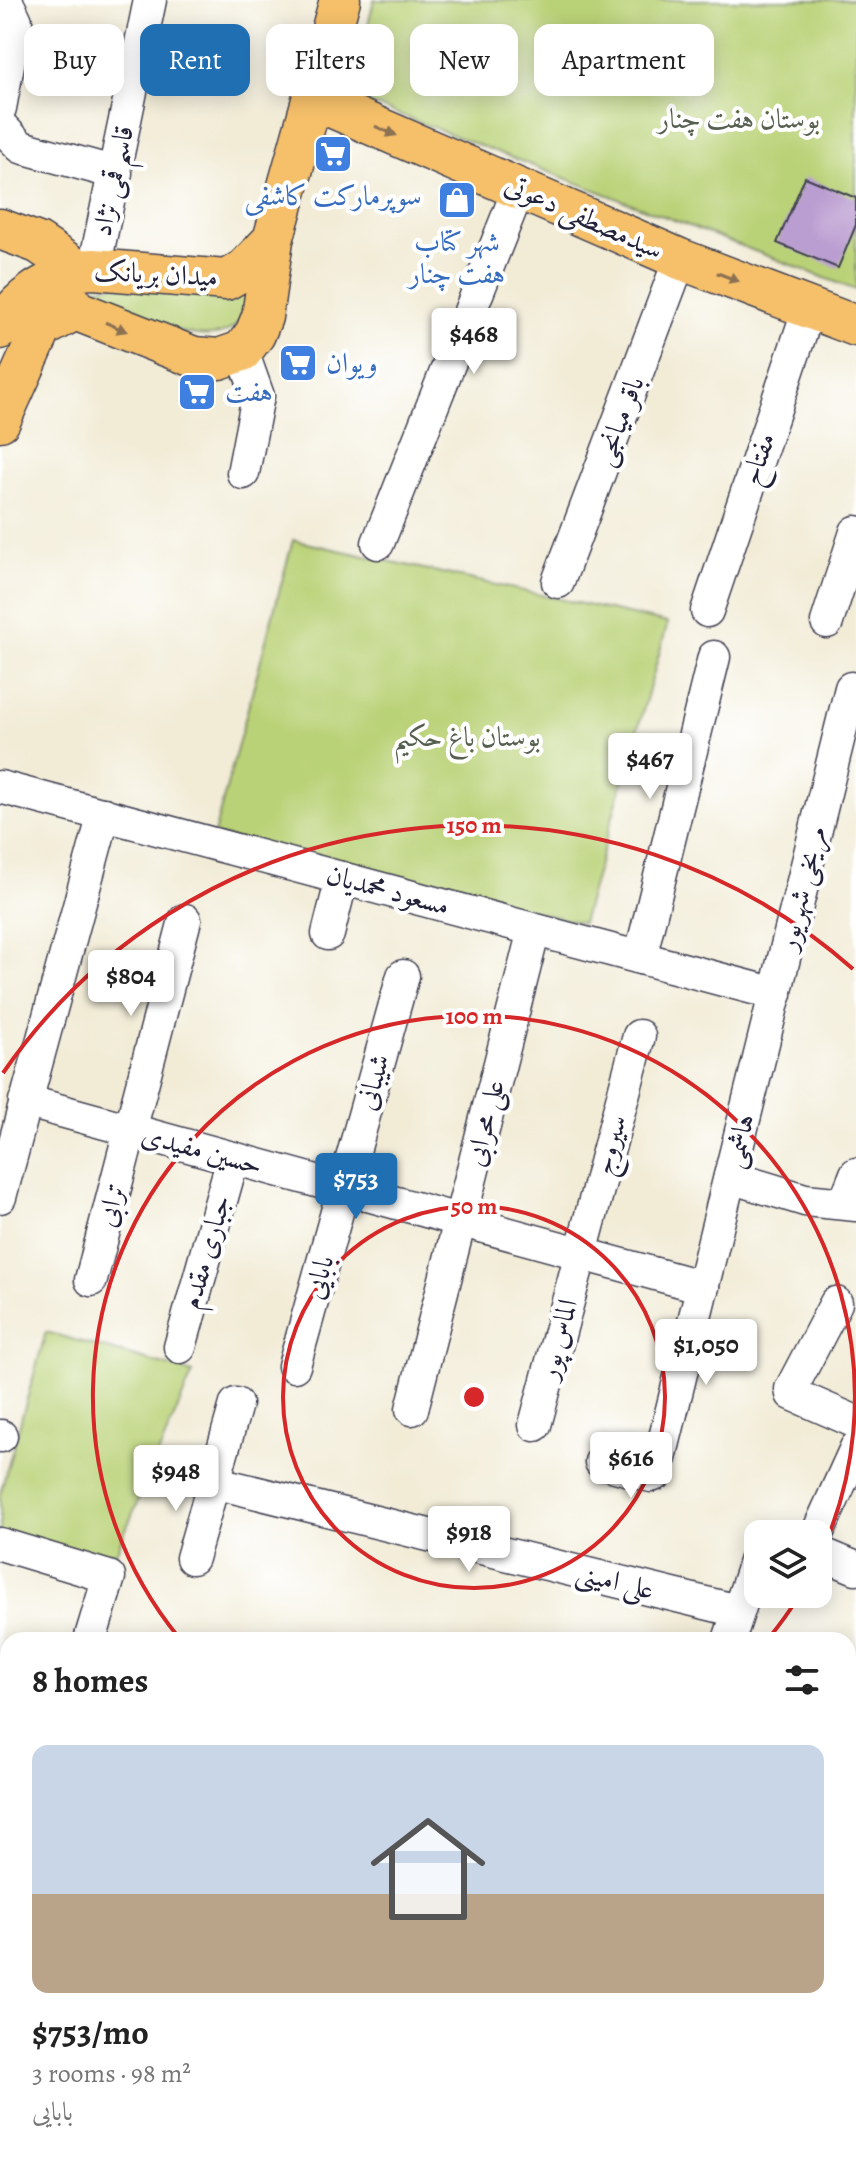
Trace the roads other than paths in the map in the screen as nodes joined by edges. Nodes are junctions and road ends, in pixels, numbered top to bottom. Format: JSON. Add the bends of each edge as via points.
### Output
{"nodes":[{"id":1,"x":6,"y":0,"type":"edge"},
{"id":2,"x":150,"y":0,"type":"edge"},
{"id":3,"x":340,"y":0,"type":"edge"},
{"id":4,"x":315,"y":100,"type":"junction"},
{"id":5,"x":0,"y":108,"type":"edge"},
{"id":6,"x":0,"y":125,"type":"edge"},
{"id":7,"x":116,"y":173,"type":"junction"},
{"id":8,"x":519,"y":188,"type":"junction"},
{"id":9,"x":0,"y":229,"type":"edge"},
{"id":10,"x":273,"y":240,"type":"junction"},
{"id":11,"x":680,"y":259,"type":"junction"},
{"id":12,"x":86,"y":269,"type":"junction"},
{"id":13,"x":809,"y":308,"type":"junction"},
{"id":14,"x":75,"y":310,"type":"junction"},
{"id":15,"x":856,"y":326,"type":"edge"},
{"id":16,"x":0,"y":329,"type":"edge"},
{"id":17,"x":242,"y":351,"type":"junction"},
{"id":18,"x":0,"y":421,"type":"edge"},
{"id":19,"x":243,"y":473,"type":"dead end"},
{"id":20,"x":856,"y":532,"type":"edge"},
{"id":21,"x":378,"y":543,"type":"dead end"},
{"id":22,"x":558,"y":582,"type":"dead end"},
{"id":23,"x":707,"y":611,"type":"dead end"},
{"id":24,"x":827,"y":622,"type":"dead end"},
{"id":25,"x":714,"y":657,"type":"dead end"},
{"id":26,"x":851,"y":688,"type":"dead end"},
{"id":27,"x":0,"y":787,"type":"edge"},
{"id":28,"x":104,"y":814,"type":"junction"},
{"id":29,"x":342,"y":878,"type":"junction"},
{"id":30,"x":185,"y":920,"type":"dead end"},
{"id":31,"x":534,"y":930,"type":"junction"},
{"id":32,"x":328,"y":934,"type":"dead end"},
{"id":33,"x":640,"y":958,"type":"junction"},
{"id":34,"x":403,"y":976,"type":"dead end"},
{"id":35,"x":776,"y":994,"type":"junction"},
{"id":36,"x":639,"y":1036,"type":"dead end"},
{"id":37,"x":25,"y":1101,"type":"junction"},
{"id":38,"x":131,"y":1130,"type":"junction"},
{"id":39,"x":233,"y":1158,"type":"junction"},
{"id":40,"x":730,"y":1177,"type":"junction"},
{"id":41,"x":344,"y":1189,"type":"junction"},
{"id":42,"x":852,"y":1194,"type":"edge"},
{"id":43,"x":0,"y":1197,"type":"edge"},
{"id":44,"x":460,"y":1221,"type":"junction"},
{"id":45,"x":580,"y":1254,"type":"junction"},
{"id":46,"x":91,"y":1280,"type":"dead end"},
{"id":47,"x":703,"y":1287,"type":"junction"},
{"id":48,"x":836,"y":1303,"type":"dead end"},
{"id":49,"x":180,"y":1347,"type":"dead end"},
{"id":50,"x":294,"y":1366,"type":"dead end"},
{"id":51,"x":236,"y":1404,"type":"dead end"},
{"id":52,"x":412,"y":1409,"type":"dead end"},
{"id":53,"x":856,"y":1422,"type":"edge"},
{"id":54,"x":535,"y":1425,"type":"dead end"},
{"id":55,"x":856,"y":1448,"type":"edge"},
{"id":56,"x":601,"y":1462,"type":"dead end"},
{"id":57,"x":213,"y":1482,"type":"junction"},
{"id":58,"x":823,"y":1520,"type":"edge"},
{"id":59,"x":0,"y":1544,"type":"edge"},
{"id":60,"x":192,"y":1558,"type":"dead end"},
{"id":61,"x":832,"y":1558,"type":"edge"},
{"id":62,"x":856,"y":1568,"type":"edge"},
{"id":63,"x":744,"y":1593,"type":"edge"},
{"id":64,"x":733,"y":1625,"type":"edge"},
{"id":65,"x":92,"y":1632,"type":"edge"}],
"edges":[{"from":1,"to":5,"type":"street","via":[[16,21]]},
{"from":2,"to":7,"type":"street","name":"قاسم قمی نژاد"},
{"from":3,"to":4,"type":"main road"},
{"from":4,"to":8,"type":"main road","name":"سیدمصطفی دعوتی","one_way":true},
{"from":4,"to":10,"type":"main road"},
{"from":6,"to":7,"type":"street","via":[[21,147]]},
{"from":7,"to":12,"type":"street","name":"قاسم قمی نژاد"},
{"from":8,"to":11,"type":"main road","name":"سیدمصطفی دعوتی"},
{"from":8,"to":21,"type":"street"},
{"from":9,"to":12,"type":"main road"},
{"from":10,"to":12,"type":"main road","name":"میدان بریانک","via":[[226,280]]},
{"from":10,"to":17,"type":"main road","via":[[262,317]]},
{"from":11,"to":13,"type":"main road","name":"سیدمصطفی دعوتی","one_way":true},
{"from":11,"to":22,"type":"street","name":"باقر میانجی"},
{"from":12,"to":14,"type":"main road","name":"میدان بریانک","via":[[68,280],[66,293]]},
{"from":12,"to":16,"type":"main road","via":[[34,289]]},
{"from":13,"to":15,"type":"main road","name":"سیدمصطفی دعوتی"},
{"from":13,"to":23,"type":"street","name":"مفتاح"},
{"from":14,"to":17,"type":"main road","name":"میدان بریانک","one_way":true,"via":[[194,357],[219,359]]},
{"from":14,"to":18,"type":"main road","via":[[42,328]]},
{"from":17,"to":19,"type":"street","via":[[258,396]]},
{"from":20,"to":24,"type":"street"},
{"from":25,"to":33,"type":"street"},
{"from":26,"to":35,"type":"street","name":"مریخی شهریور"},
{"from":27,"to":28,"type":"street","name":"مسعود محمدیان"},
{"from":28,"to":29,"type":"street","name":"مسعود محمدیان"},
{"from":28,"to":37,"type":"street"},
{"from":29,"to":31,"type":"street","name":"مسعود محمدیان"},
{"from":29,"to":32,"type":"street"},
{"from":30,"to":38,"type":"street","name":"ترابی"},
{"from":31,"to":33,"type":"street","name":"مسعود محمدیان"},
{"from":31,"to":44,"type":"street","name":"علی محرابی"},
{"from":33,"to":35,"type":"street","name":"مسعود محمدیان"},
{"from":34,"to":41,"type":"street","name":"شیبانی"},
{"from":35,"to":40,"type":"street","name":"هاشمی"},
{"from":36,"to":45,"type":"street","name":"سیروج"},
{"from":37,"to":38,"type":"street","name":"حسین مفیدی"},
{"from":37,"to":43,"type":"street"},
{"from":38,"to":39,"type":"street","name":"حسین مفیدی"},
{"from":38,"to":46,"type":"street","name":"ترابی"},
{"from":39,"to":41,"type":"street","name":"حسین مفیدی"},
{"from":39,"to":49,"type":"street","name":"جباری مقدم"},
{"from":40,"to":42,"type":"street","via":[[805,1200]]},
{"from":40,"to":47,"type":"street","name":"هاشمی"},
{"from":41,"to":44,"type":"street","name":"حسین مفیدی"},
{"from":41,"to":50,"type":"street","name":"بابایی"},
{"from":44,"to":45,"type":"street","name":"حسین مفیدی"},
{"from":44,"to":52,"type":"street","name":"علی محرابی"},
{"from":45,"to":47,"type":"street","name":"حسین مفیدی"},
{"from":45,"to":54,"type":"street","name":"الماس پور"},
{"from":47,"to":56,"type":"street","name":"هاشمی","via":[[656,1474]]},
{"from":48,"to":53,"type":"street","via":[[791,1389],[792,1394]]},
{"from":51,"to":57,"type":"street"},
{"from":55,"to":58,"type":"street"},
{"from":57,"to":60,"type":"street"},
{"from":57,"to":64,"type":"street","name":"علی امینی"},
{"from":59,"to":65,"type":"street","via":[[109,1577]]},
{"from":61,"to":62,"type":"street"},
{"from":63,"to":64,"type":"street"}]}
